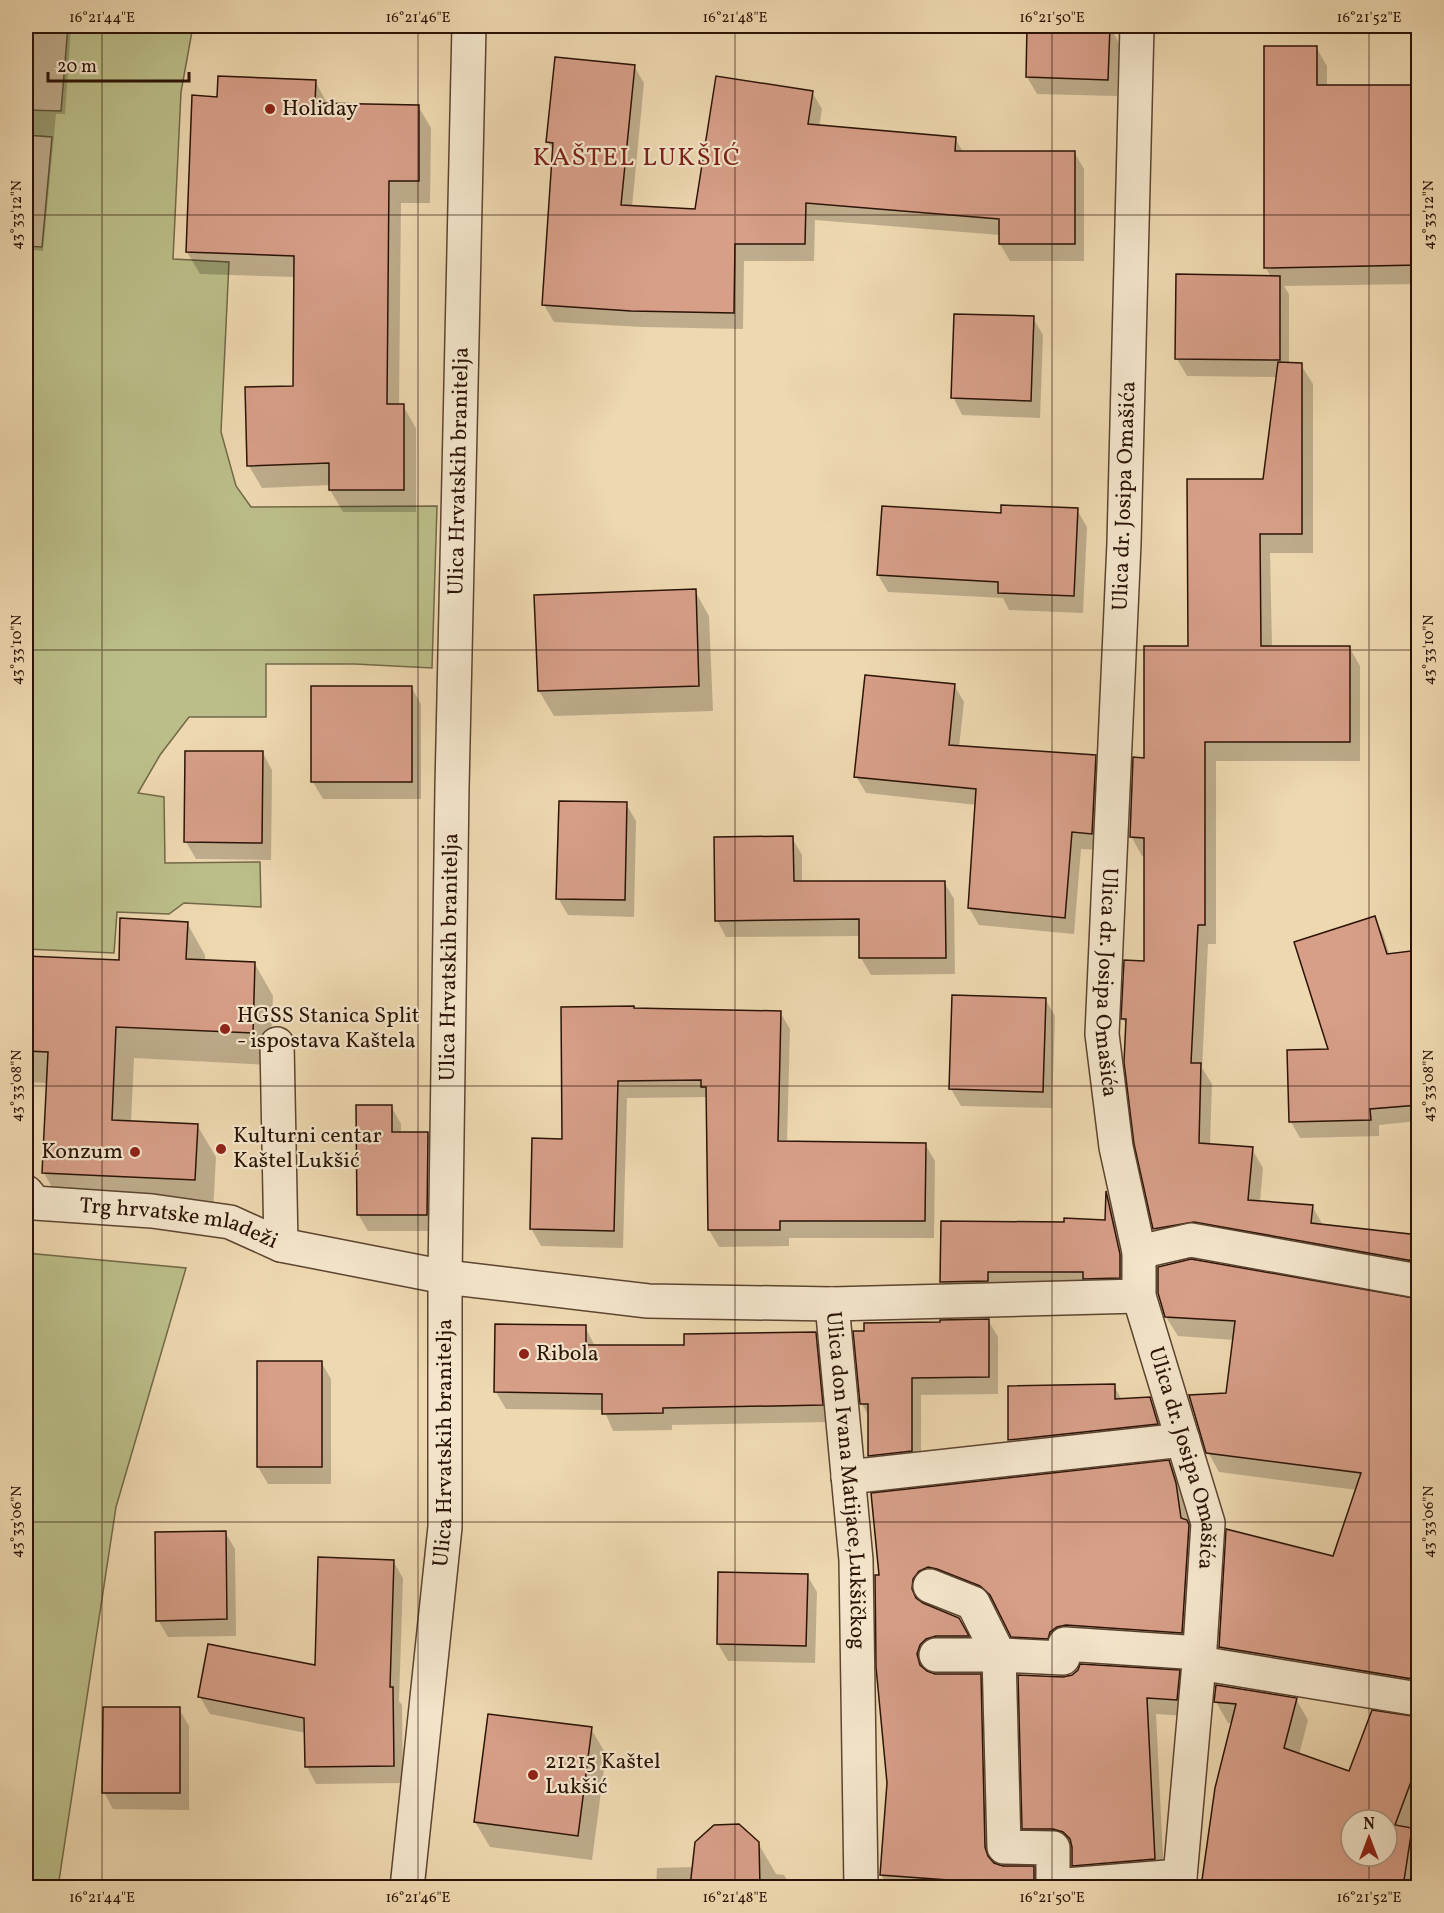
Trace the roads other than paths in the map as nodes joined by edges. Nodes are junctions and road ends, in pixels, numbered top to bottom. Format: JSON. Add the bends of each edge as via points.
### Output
{"nodes":[{"id":1,"x":469,"y":26,"type":"edge"},
{"id":2,"x":1137,"y":26,"type":"edge"},
{"id":3,"x":277,"y":1044,"type":"dead end"},
{"id":4,"x":26,"y":1192,"type":"edge"},
{"id":5,"x":280,"y":1245,"type":"junction"},
{"id":6,"x":1139,"y":1252,"type":"junction"},
{"id":7,"x":445,"y":1277,"type":"junction"},
{"id":8,"x":1419,"y":1281,"type":"edge"},
{"id":9,"x":1139,"y":1296,"type":"junction"},
{"id":10,"x":832,"y":1304,"type":"junction"},
{"id":11,"x":1183,"y":1440,"type":"junction"},
{"id":12,"x":848,"y":1477,"type":"junction"},
{"id":13,"x":930,"y":1586,"type":"dead end"},
{"id":14,"x":936,"y":1654,"type":"dead end"},
{"id":15,"x":999,"y":1654,"type":"junction"},
{"id":16,"x":1199,"y":1658,"type":"junction"},
{"id":17,"x":1419,"y":1699,"type":"edge"},
{"id":18,"x":1179,"y":1882,"type":"edge"},
{"id":19,"x":407,"y":1887,"type":"edge"},
{"id":20,"x":861,"y":1887,"type":"edge"},
{"id":21,"x":1053,"y":1887,"type":"edge"}],
"edges":[{"from":1,"to":7,"type":"street","name":"Ulica Hrvatskih branitelja"},
{"from":2,"to":6,"type":"street","name":"Ulica dr. Josipa Omašića","via":[[1124,543],[1102,1034],[1116,1147]]},
{"from":3,"to":5,"type":"street","name":"Trg hrvatske mladeži"},
{"from":4,"to":5,"type":"street","name":"Trg hrvatske mladeži","via":[[35,1203],[152,1211],[230,1222]]},
{"from":5,"to":7,"type":"street","name":"Ulica don Ivana Matijace,Lukšičkog"},
{"from":6,"to":8,"type":"street","via":[[1191,1240]]},
{"from":6,"to":9,"type":"street","name":"Ulica dr. Josipa Omašića"},
{"from":7,"to":10,"type":"street","name":"Ulica don Ivana Matijace,Lukšičkog","via":[[648,1301]]},
{"from":7,"to":19,"type":"street","name":"Ulica Hrvatskih branitelja","via":[[445,1527]]},
{"from":9,"to":10,"type":"street"},
{"from":9,"to":11,"type":"street","name":"Ulica dr. Josipa Omašića"},
{"from":10,"to":12,"type":"street","name":"Ulica don Ivana Matijace,Lukšičkog"},
{"from":11,"to":12,"type":"street"},
{"from":11,"to":16,"type":"street","name":"Ulica dr. Josipa Omašića","via":[[1208,1523]]},
{"from":12,"to":20,"type":"street","name":"Ulica don Ivana Matijace,Lukšičkog","via":[[856,1560]]},
{"from":13,"to":15,"type":"street","via":[[973,1603]]},
{"from":14,"to":15,"type":"street"},
{"from":15,"to":16,"type":"street","via":[[1063,1658],[1065,1644]]},
{"from":15,"to":21,"type":"street","via":[[1004,1847],[1053,1848]]},
{"from":16,"to":17,"type":"street"},
{"from":16,"to":18,"type":"street","name":"Ulica dr. Josipa Omašića"},
{"from":18,"to":21,"type":"street"}]}
